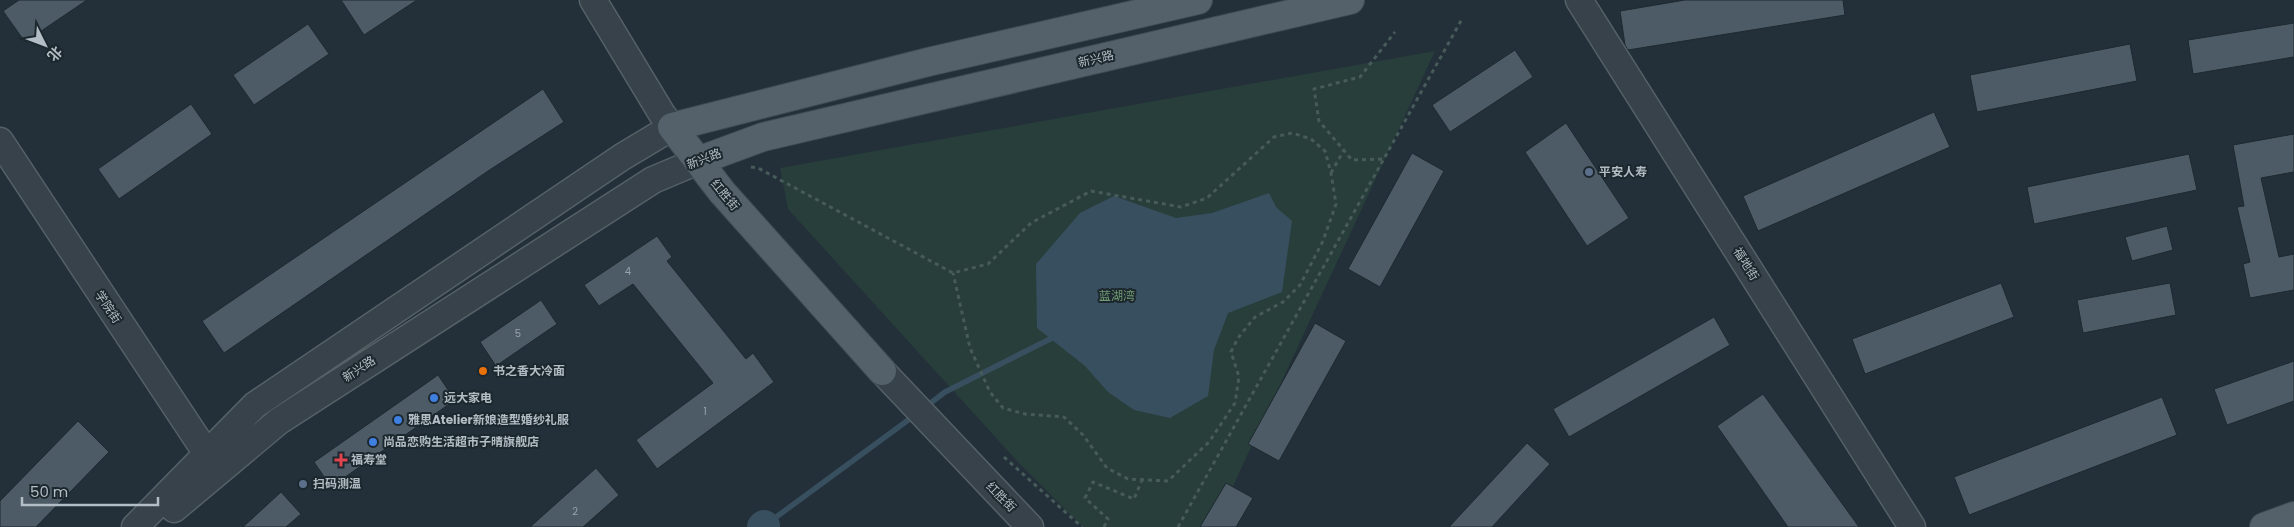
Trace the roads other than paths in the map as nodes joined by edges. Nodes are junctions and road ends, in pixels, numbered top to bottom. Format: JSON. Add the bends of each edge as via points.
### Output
{"nodes":[{"id":1,"x":593,"y":0,"type":"edge"},
{"id":2,"x":1198,"y":0,"type":"edge"},
{"id":3,"x":1350,"y":0,"type":"edge"},
{"id":4,"x":1579,"y":0,"type":"edge"},
{"id":5,"x":672,"y":127,"type":"junction"},
{"id":6,"x":0,"y":141,"type":"edge"},
{"id":7,"x":698,"y":161,"type":"junction"},
{"id":8,"x":882,"y":371,"type":"joint"},
{"id":9,"x":213,"y":463,"type":"junction"},
{"id":10,"x":2294,"y":516,"type":"edge"},
{"id":11,"x":135,"y":527,"type":"edge"},
{"id":12,"x":152,"y":527,"type":"edge"},
{"id":13,"x":1030,"y":527,"type":"edge"},
{"id":14,"x":1912,"y":527,"type":"edge"},
{"id":15,"x":2264,"y":527,"type":"edge"}],
"edges":[{"from":1,"to":5,"type":"street","name":"红胜街"},
{"from":2,"to":5,"type":"main road","name":"新兴路","via":[[928,62]]},
{"from":3,"to":7,"type":"main road","name":"新兴路","via":[[763,137]]},
{"from":4,"to":14,"type":"street","name":"福地街"},
{"from":5,"to":7,"type":"main road","name":"红胜街"},
{"from":5,"to":9,"type":"street","name":"新兴路","via":[[614,162],[254,405]]},
{"from":6,"to":9,"type":"street","name":"学院街"},
{"from":7,"to":8,"type":"main road","name":"红胜街"},
{"from":7,"to":9,"type":"street","name":"新兴路","via":[[653,180]]},
{"from":8,"to":13,"type":"street","name":"红胜街"},
{"from":9,"to":11,"type":"street","name":"新兴路"},
{"from":9,"to":12,"type":"street","name":"新兴路"},
{"from":10,"to":15,"type":"main road"}]}
